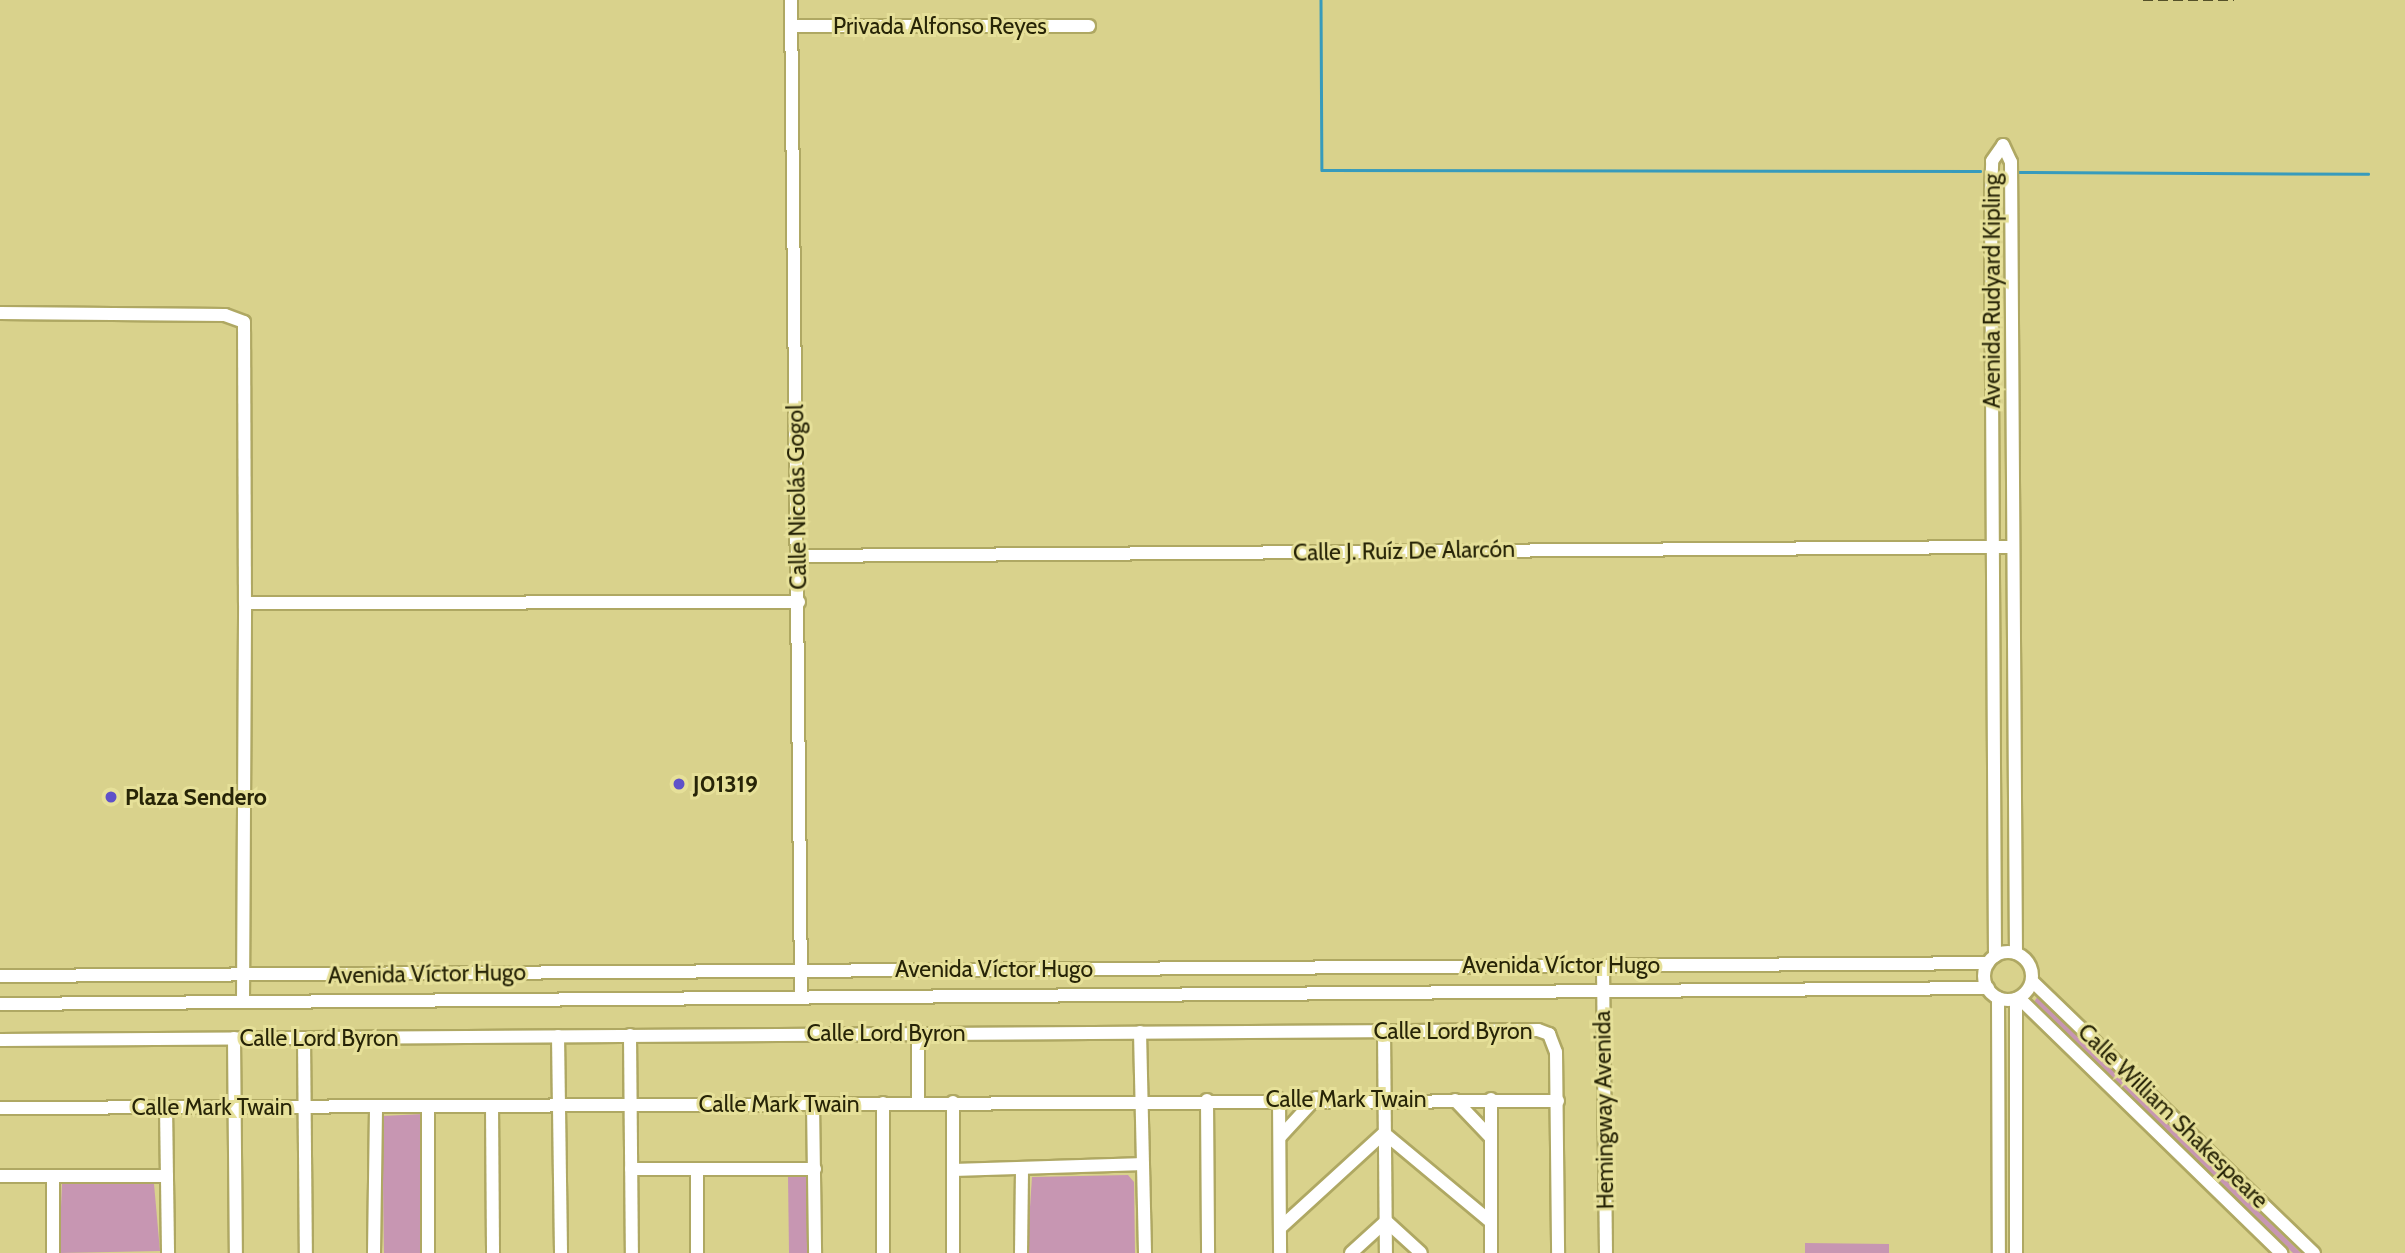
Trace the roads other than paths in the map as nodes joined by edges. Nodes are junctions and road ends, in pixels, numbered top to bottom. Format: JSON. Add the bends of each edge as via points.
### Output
{"nodes":[{"id":1,"x":791,"y":0,"type":"edge"},
{"id":2,"x":791,"y":26,"type":"junction"},
{"id":3,"x":1089,"y":26,"type":"dead end"},
{"id":4,"x":1991,"y":196,"type":"junction"},
{"id":5,"x":2010,"y":196,"type":"junction"},
{"id":6,"x":0,"y":313,"type":"edge"},
{"id":7,"x":1990,"y":547,"type":"junction"},
{"id":8,"x":2010,"y":547,"type":"junction"},
{"id":9,"x":798,"y":556,"type":"junction"},
{"id":10,"x":246,"y":603,"type":"junction"},
{"id":11,"x":799,"y":603,"type":"junction"},
{"id":12,"x":2016,"y":953,"type":"junction"},
{"id":13,"x":1992,"y":959,"type":"junction"},
{"id":14,"x":1734,"y":964,"type":"junction"},
{"id":15,"x":1603,"y":967,"type":"junction"},
{"id":16,"x":802,"y":970,"type":"junction"},
{"id":17,"x":0,"y":975,"type":"edge"},
{"id":18,"x":243,"y":975,"type":"junction"},
{"id":19,"x":2032,"y":981,"type":"junction"},
{"id":20,"x":1603,"y":988,"type":"junction"},
{"id":21,"x":1735,"y":988,"type":"junction"},
{"id":22,"x":1987,"y":988,"type":"junction"},
{"id":23,"x":801,"y":994,"type":"junction"},
{"id":24,"x":1998,"y":998,"type":"junction"},
{"id":25,"x":2018,"y":998,"type":"junction"},
{"id":26,"x":243,"y":1000,"type":"junction"},
{"id":27,"x":0,"y":1003,"type":"edge"},
{"id":28,"x":1384,"y":1031,"type":"junction"},
{"id":29,"x":1139,"y":1032,"type":"junction"},
{"id":30,"x":918,"y":1033,"type":"junction"},
{"id":31,"x":630,"y":1035,"type":"junction"},
{"id":32,"x":558,"y":1036,"type":"junction"},
{"id":33,"x":234,"y":1038,"type":"junction"},
{"id":34,"x":304,"y":1038,"type":"junction"},
{"id":35,"x":0,"y":1040,"type":"edge"},
{"id":36,"x":1316,"y":1098,"type":"junction"},
{"id":37,"x":1279,"y":1099,"type":"junction"},
{"id":38,"x":1383,"y":1099,"type":"junction"},
{"id":39,"x":1491,"y":1099,"type":"junction"},
{"id":40,"x":1142,"y":1100,"type":"junction"},
{"id":41,"x":1208,"y":1100,"type":"junction"},
{"id":42,"x":1455,"y":1100,"type":"junction"},
{"id":43,"x":1558,"y":1101,"type":"junction"},
{"id":44,"x":918,"y":1102,"type":"junction"},
{"id":45,"x":953,"y":1102,"type":"junction"},
{"id":46,"x":813,"y":1103,"type":"junction"},
{"id":47,"x":883,"y":1103,"type":"junction"},
{"id":48,"x":559,"y":1105,"type":"junction"},
{"id":49,"x":631,"y":1105,"type":"junction"},
{"id":50,"x":376,"y":1106,"type":"junction"},
{"id":51,"x":428,"y":1106,"type":"junction"},
{"id":52,"x":492,"y":1106,"type":"junction"},
{"id":53,"x":166,"y":1107,"type":"junction"},
{"id":54,"x":306,"y":1107,"type":"junction"},
{"id":55,"x":0,"y":1108,"type":"edge"},
{"id":56,"x":234,"y":1108,"type":"junction"},
{"id":57,"x":1384,"y":1133,"type":"junction"},
{"id":58,"x":1280,"y":1137,"type":"junction"},
{"id":59,"x":1491,"y":1138,"type":"junction"},
{"id":60,"x":1143,"y":1164,"type":"junction"},
{"id":61,"x":631,"y":1169,"type":"junction"},
{"id":62,"x":815,"y":1169,"type":"junction"},
{"id":63,"x":1022,"y":1169,"type":"junction"},
{"id":64,"x":697,"y":1170,"type":"junction"},
{"id":65,"x":953,"y":1170,"type":"junction"},
{"id":66,"x":0,"y":1175,"type":"edge"},
{"id":67,"x":167,"y":1176,"type":"junction"},
{"id":68,"x":53,"y":1177,"type":"junction"},
{"id":69,"x":1386,"y":1220,"type":"junction"},
{"id":70,"x":1491,"y":1222,"type":"junction"},
{"id":71,"x":1280,"y":1228,"type":"junction"},
{"id":72,"x":53,"y":1253,"type":"edge"},
{"id":73,"x":168,"y":1253,"type":"edge"},
{"id":74,"x":236,"y":1253,"type":"edge"},
{"id":75,"x":306,"y":1253,"type":"edge"},
{"id":76,"x":374,"y":1253,"type":"edge"},
{"id":77,"x":428,"y":1253,"type":"edge"},
{"id":78,"x":493,"y":1253,"type":"edge"},
{"id":79,"x":561,"y":1253,"type":"edge"},
{"id":80,"x":632,"y":1253,"type":"edge"},
{"id":81,"x":697,"y":1253,"type":"edge"},
{"id":82,"x":815,"y":1253,"type":"edge"},
{"id":83,"x":883,"y":1253,"type":"edge"},
{"id":84,"x":953,"y":1253,"type":"edge"},
{"id":85,"x":1021,"y":1253,"type":"edge"},
{"id":86,"x":1145,"y":1253,"type":"edge"},
{"id":87,"x":1208,"y":1253,"type":"edge"},
{"id":88,"x":1280,"y":1253,"type":"edge"},
{"id":89,"x":1351,"y":1253,"type":"edge"},
{"id":90,"x":1386,"y":1253,"type":"edge"},
{"id":91,"x":1421,"y":1253,"type":"edge"},
{"id":92,"x":1491,"y":1253,"type":"edge"},
{"id":93,"x":1558,"y":1253,"type":"edge"},
{"id":94,"x":1606,"y":1253,"type":"edge"},
{"id":95,"x":1998,"y":1253,"type":"edge"},
{"id":96,"x":2016,"y":1253,"type":"edge"},
{"id":97,"x":2281,"y":1253,"type":"edge"},
{"id":98,"x":2314,"y":1253,"type":"edge"}],
"edges":[{"from":1,"to":2,"type":"street","name":"Calle Nicolás Gogol"},
{"from":2,"to":3,"type":"street","name":"Privada Alfonso Reyes"},
{"from":2,"to":9,"type":"street","name":"Calle Nicolás Gogol"},
{"from":4,"to":5,"type":"street"},
{"from":4,"to":5,"type":"street","name":"Avenida Rudyard Kipling","via":[[1992,161],[2003,145],[2011,162]]},
{"from":4,"to":7,"type":"street","name":"Avenida Rudyard Kipling"},
{"from":5,"to":8,"type":"street","name":"Avenida Rudyard Kipling"},
{"from":6,"to":10,"type":"street","via":[[225,315],[244,323]]},
{"from":7,"to":8,"type":"street","name":"Calle J. Ruíz De Alarcón"},
{"from":7,"to":9,"type":"street","name":"Calle J. Ruíz De Alarcón"},
{"from":7,"to":13,"type":"street","name":"Avenida Rudyard Kipling"},
{"from":8,"to":12,"type":"street","name":"Avenida Rudyard Kipling"},
{"from":9,"to":11,"type":"street","name":"Calle Nicolás Gogol"},
{"from":10,"to":11,"type":"street"},
{"from":10,"to":18,"type":"street"},
{"from":11,"to":16,"type":"street","name":"Calle Nicolás Gogol"},
{"from":12,"to":13,"type":"street"},
{"from":12,"to":19,"type":"street","via":[[2031,966]]},
{"from":13,"to":14,"type":"street","name":"Avenida Víctor Hugo"},
{"from":13,"to":22,"type":"street"},
{"from":14,"to":15,"type":"street","name":"Avenida Víctor Hugo"},
{"from":14,"to":21,"type":"street"},
{"from":15,"to":16,"type":"street","name":"Avenida Víctor Hugo"},
{"from":15,"to":20,"type":"street","name":"Hemingway Avenida"},
{"from":16,"to":18,"type":"street","name":"Avenida Víctor Hugo"},
{"from":16,"to":23,"type":"street","name":"Calle Nicolás Gogol"},
{"from":17,"to":18,"type":"street","name":"Avenida Víctor Hugo"},
{"from":18,"to":26,"type":"street"},
{"from":19,"to":25,"type":"street"},
{"from":19,"to":98,"type":"street","name":"Calle William Shakespeare"},
{"from":20,"to":21,"type":"street","name":"Avenida Víctor Hugo"},
{"from":20,"to":23,"type":"street","name":"Avenida Víctor Hugo"},
{"from":20,"to":94,"type":"street","name":"Hemingway Avenida"},
{"from":21,"to":22,"type":"street","name":"Avenida Víctor Hugo"},
{"from":22,"to":24,"type":"street"},
{"from":23,"to":26,"type":"street","name":"Avenida Víctor Hugo"},
{"from":24,"to":25,"type":"street"},
{"from":24,"to":95,"type":"street"},
{"from":25,"to":96,"type":"street"},
{"from":25,"to":97,"type":"street","name":"Calle William Shakespeare"},
{"from":26,"to":27,"type":"street","name":"Avenida Víctor Hugo"},
{"from":28,"to":29,"type":"street","name":"Calle Lord Byron"},
{"from":28,"to":38,"type":"street"},
{"from":28,"to":43,"type":"street","name":"Calle Lord Byron","via":[[1543,1031],[1555,1044]]},
{"from":29,"to":30,"type":"street","name":"Calle Lord Byron"},
{"from":29,"to":40,"type":"street"},
{"from":30,"to":31,"type":"street","name":"Calle Lord Byron"},
{"from":30,"to":44,"type":"street"},
{"from":31,"to":32,"type":"street","name":"Calle Lord Byron"},
{"from":31,"to":49,"type":"street"},
{"from":32,"to":34,"type":"street","name":"Calle Lord Byron"},
{"from":32,"to":48,"type":"street"},
{"from":33,"to":34,"type":"street","name":"Calle Lord Byron"},
{"from":33,"to":35,"type":"street","name":"Calle Lord Byron"},
{"from":33,"to":56,"type":"street"},
{"from":34,"to":54,"type":"street"},
{"from":36,"to":37,"type":"street","name":"Calle Mark Twain"},
{"from":36,"to":38,"type":"street","name":"Calle Mark Twain"},
{"from":36,"to":58,"type":"street"},
{"from":37,"to":41,"type":"street","name":"Calle Mark Twain"},
{"from":37,"to":58,"type":"street"},
{"from":38,"to":42,"type":"street","name":"Calle Mark Twain"},
{"from":38,"to":57,"type":"street"},
{"from":39,"to":42,"type":"street","name":"Calle Mark Twain"},
{"from":39,"to":43,"type":"street","name":"Calle Mark Twain"},
{"from":39,"to":59,"type":"street"},
{"from":40,"to":41,"type":"street","name":"Calle Mark Twain"},
{"from":40,"to":45,"type":"street","name":"Calle Mark Twain"},
{"from":40,"to":60,"type":"street"},
{"from":41,"to":87,"type":"street"},
{"from":42,"to":59,"type":"street"},
{"from":43,"to":93,"type":"street","name":"Calle Lord Byron"},
{"from":44,"to":45,"type":"street","name":"Calle Mark Twain"},
{"from":44,"to":47,"type":"street","name":"Calle Mark Twain"},
{"from":45,"to":65,"type":"street"},
{"from":46,"to":47,"type":"street","name":"Calle Mark Twain"},
{"from":46,"to":49,"type":"street","name":"Calle Mark Twain"},
{"from":46,"to":62,"type":"street"},
{"from":47,"to":83,"type":"street"},
{"from":48,"to":49,"type":"street","name":"Calle Mark Twain"},
{"from":48,"to":52,"type":"street","name":"Calle Mark Twain"},
{"from":48,"to":79,"type":"street"},
{"from":49,"to":61,"type":"street"},
{"from":50,"to":51,"type":"street","name":"Calle Mark Twain"},
{"from":50,"to":54,"type":"street","name":"Calle Mark Twain"},
{"from":50,"to":76,"type":"street"},
{"from":51,"to":52,"type":"street","name":"Calle Mark Twain"},
{"from":51,"to":77,"type":"street"},
{"from":52,"to":78,"type":"street"},
{"from":53,"to":55,"type":"street","name":"Calle Mark Twain"},
{"from":53,"to":56,"type":"street","name":"Calle Mark Twain"},
{"from":53,"to":67,"type":"street"},
{"from":54,"to":56,"type":"street","name":"Calle Mark Twain"},
{"from":54,"to":75,"type":"street"},
{"from":56,"to":74,"type":"street"},
{"from":57,"to":69,"type":"street"},
{"from":57,"to":70,"type":"street"},
{"from":57,"to":71,"type":"street"},
{"from":58,"to":71,"type":"street"},
{"from":59,"to":70,"type":"street"},
{"from":60,"to":63,"type":"street"},
{"from":60,"to":86,"type":"street"},
{"from":61,"to":64,"type":"street"},
{"from":61,"to":80,"type":"street"},
{"from":62,"to":64,"type":"street"},
{"from":62,"to":82,"type":"street"},
{"from":63,"to":65,"type":"street"},
{"from":63,"to":85,"type":"street"},
{"from":64,"to":81,"type":"street"},
{"from":65,"to":84,"type":"street"},
{"from":66,"to":68,"type":"street"},
{"from":67,"to":68,"type":"street"},
{"from":67,"to":73,"type":"street"},
{"from":68,"to":72,"type":"street"},
{"from":69,"to":89,"type":"street"},
{"from":69,"to":90,"type":"street"},
{"from":69,"to":91,"type":"street"},
{"from":70,"to":92,"type":"street"},
{"from":71,"to":88,"type":"street"}]}
